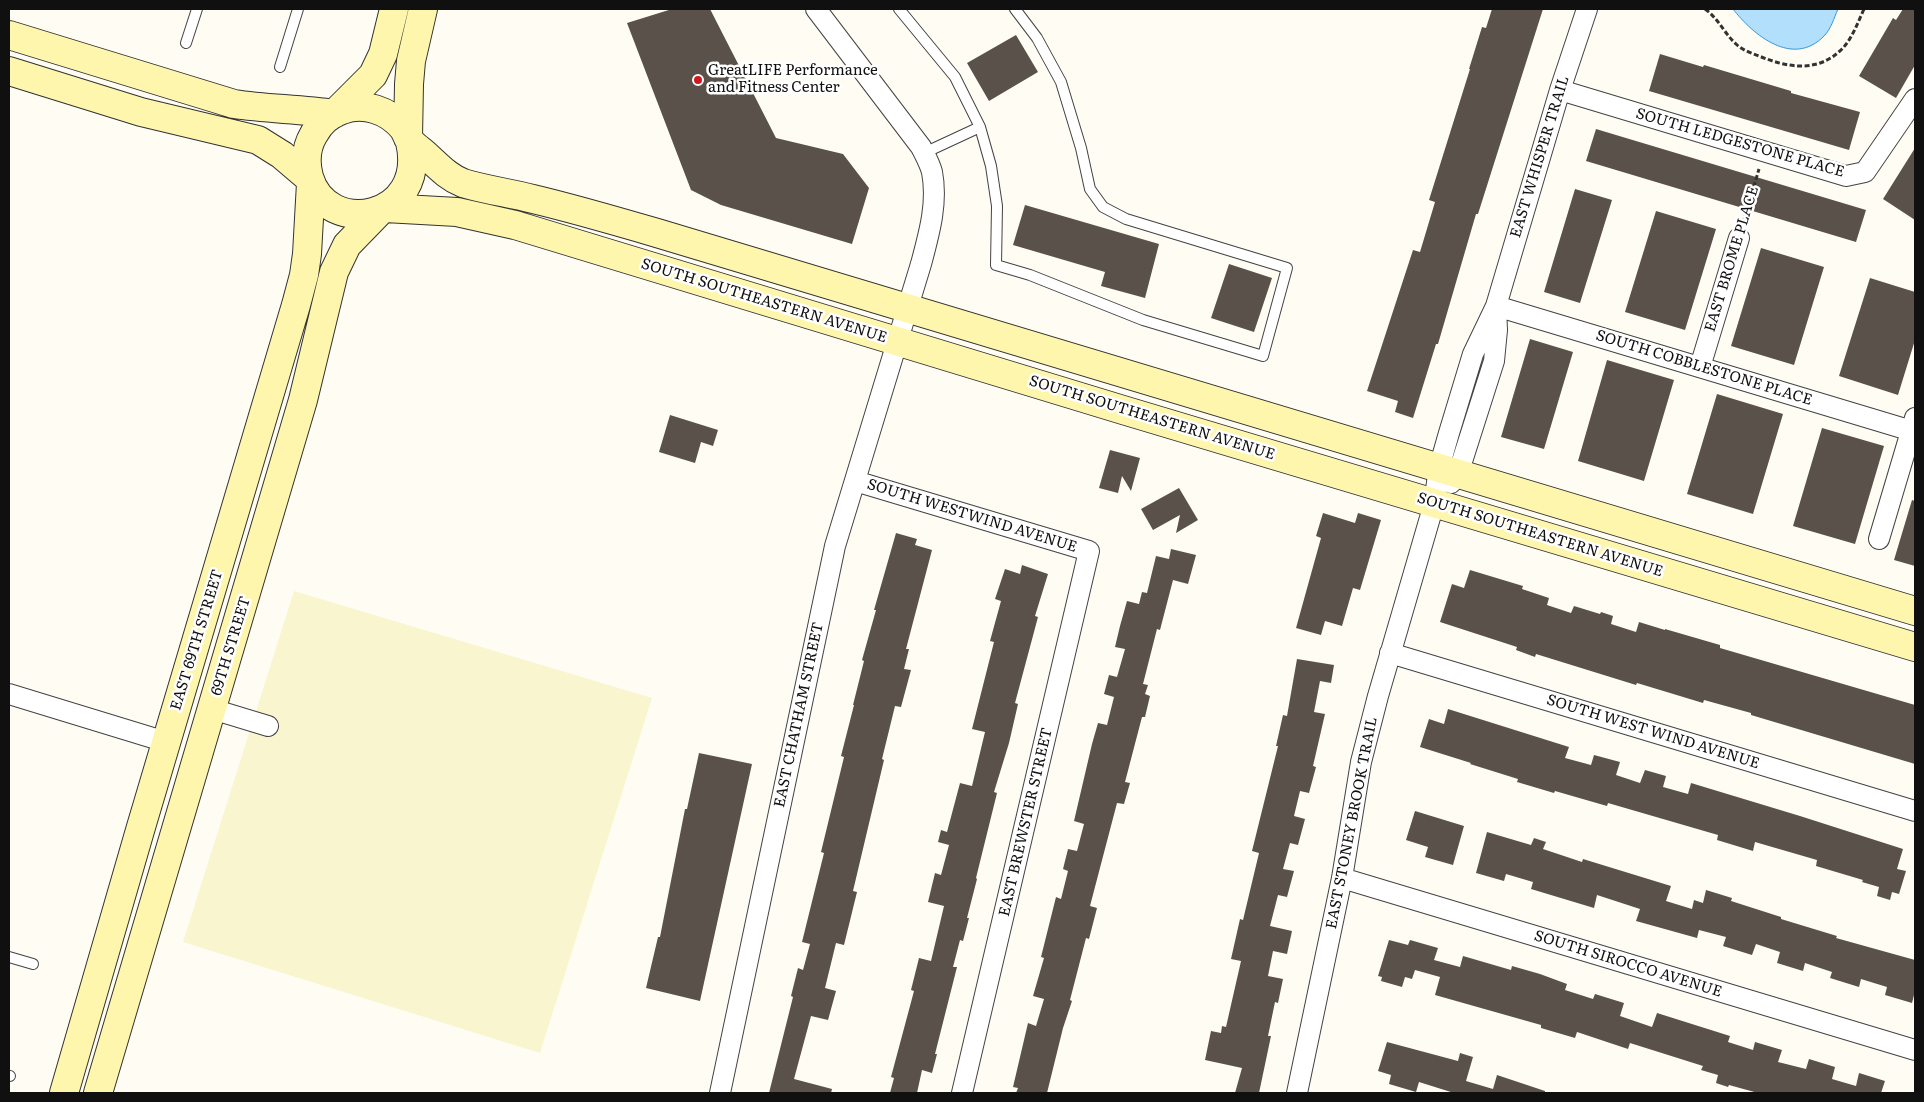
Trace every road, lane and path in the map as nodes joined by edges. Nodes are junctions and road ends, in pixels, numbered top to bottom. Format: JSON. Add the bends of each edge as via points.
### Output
{"nodes":[{"id":1,"x":197,"y":9,"type":"edge"},
{"id":2,"x":298,"y":9,"type":"edge"},
{"id":3,"x":394,"y":9,"type":"edge"},
{"id":4,"x":423,"y":9,"type":"edge"},
{"id":5,"x":816,"y":9,"type":"edge"},
{"id":6,"x":900,"y":9,"type":"edge"},
{"id":7,"x":1014,"y":9,"type":"edge"},
{"id":8,"x":1587,"y":9,"type":"edge"},
{"id":9,"x":1705,"y":9,"type":"edge"},
{"id":10,"x":1864,"y":9,"type":"edge"},
{"id":11,"x":9,"y":35,"type":"edge"},
{"id":12,"x":186,"y":43,"type":"dead end"},
{"id":13,"x":280,"y":67,"type":"dead end"},
{"id":14,"x":9,"y":71,"type":"edge"},
{"id":15,"x":1560,"y":90,"type":"junction"},
{"id":16,"x":1915,"y":99,"type":"edge"},
{"id":17,"x":335,"y":113,"type":"junction"},
{"id":18,"x":980,"y":127,"type":"junction"},
{"id":19,"x":409,"y":140,"type":"junction"},
{"id":20,"x":1765,"y":151,"type":"junction"},
{"id":21,"x":924,"y":153,"type":"junction"},
{"id":22,"x":310,"y":180,"type":"junction"},
{"id":23,"x":383,"y":209,"type":"junction"},
{"id":24,"x":1739,"y":238,"type":"joint"},
{"id":25,"x":1496,"y":306,"type":"junction"},
{"id":26,"x":907,"y":309,"type":"junction"},
{"id":27,"x":896,"y":342,"type":"junction"},
{"id":28,"x":1700,"y":367,"type":"junction"},
{"id":29,"x":1913,"y":424,"type":"edge"},
{"id":30,"x":251,"y":458,"type":"junction"},
{"id":31,"x":1449,"y":471,"type":"junction"},
{"id":32,"x":854,"y":481,"type":"junction"},
{"id":33,"x":1434,"y":504,"type":"junction"},
{"id":34,"x":1879,"y":539,"type":"dead end"},
{"id":35,"x":1089,"y":551,"type":"joint"},
{"id":36,"x":1915,"y":611,"type":"edge"},
{"id":37,"x":1915,"y":647,"type":"edge"},
{"id":38,"x":1390,"y":653,"type":"junction"},
{"id":39,"x":9,"y":694,"type":"edge"},
{"id":40,"x":212,"y":709,"type":"junction"},
{"id":41,"x":268,"y":726,"type":"dead end"},
{"id":42,"x":166,"y":742,"type":"junction"},
{"id":43,"x":1915,"y":811,"type":"edge"},
{"id":44,"x":1342,"y":878,"type":"junction"},
{"id":45,"x":9,"y":957,"type":"edge"},
{"id":46,"x":33,"y":964,"type":"dead end"},
{"id":47,"x":136,"y":965,"type":"junction"},
{"id":48,"x":1915,"y":1050,"type":"edge"},
{"id":49,"x":64,"y":1093,"type":"edge"},
{"id":50,"x":98,"y":1093,"type":"edge"},
{"id":51,"x":720,"y":1093,"type":"edge"},
{"id":52,"x":962,"y":1093,"type":"edge"},
{"id":53,"x":1297,"y":1093,"type":"edge"}],
"edges":[{"from":1,"to":12,"type":"lane"},
{"from":2,"to":13,"type":"lane"},
{"from":3,"to":17,"type":"main road","via":[[383,54],[374,75]]},
{"from":4,"to":19,"type":"main road","via":[[411,61]]},
{"from":5,"to":21,"type":"street","name":"EAST CHATHAM STREET"},
{"from":6,"to":18,"type":"lane","via":[[955,77]]},
{"from":7,"to":18,"type":"lane","via":[[1036,38],[1061,82],[1090,189],[1103,207],[1126,219],[1287,268],[1263,356],[1143,320],[1030,275],[996,265],[997,206],[991,166]]},
{"from":8,"to":15,"type":"street","name":"EAST WHISPER TRAIL"},
{"from":9,"to":10,"type":"path","via":[[1736,44],[1776,64],[1794,67],[1821,64],[1838,53]]},
{"from":11,"to":17,"type":"main road","via":[[234,104]]},
{"from":14,"to":22,"type":"main road","via":[[141,112],[258,140],[282,155]]},
{"from":15,"to":20,"type":"street","name":"SOUTH LEDGESTONE PLACE"},
{"from":15,"to":25,"type":"street","name":"EAST WHISPER TRAIL"},
{"from":16,"to":20,"type":"street","name":"SOUTH LEDGESTONE PLACE","via":[[1865,172],[1846,176]]},
{"from":17,"to":19,"type":"main road","via":[[348,108],[374,108],[396,120]]},
{"from":17,"to":22,"type":"main road","via":[[316,129],[310,140],[307,159]]},
{"from":18,"to":21,"type":"lane"},
{"from":19,"to":23,"type":"main road","via":[[413,154],[410,180],[396,201]]},
{"from":19,"to":26,"type":"main road","via":[[444,174],[464,183],[576,210]]},
{"from":20,"to":24,"type":"path","name":"EAST BROME PLACE"},
{"from":21,"to":26,"type":"street","name":"EAST CHATHAM STREET","via":[[932,171],[932,218],[922,264]]},
{"from":22,"to":23,"type":"main road","via":[[325,202],[346,212],[363,214]]},
{"from":22,"to":30,"type":"main road","name":"EAST 69TH STREET","via":[[304,275]]},
{"from":23,"to":27,"type":"main road","name":"SOUTH SOUTHEASTERN AVENUE","via":[[457,212],[515,225]]},
{"from":23,"to":40,"type":"main road","name":"69TH STREET","via":[[347,246],[334,272],[303,400]]},
{"from":24,"to":28,"type":"street","name":"EAST BROME PLACE"},
{"from":25,"to":28,"type":"street","name":"SOUTH COBBLESTONE PLACE"},
{"from":25,"to":31,"type":"street","name":"EAST WHISPER TRAIL","via":[[1494,361]]},
{"from":26,"to":27,"type":"street","name":"EAST CHATHAM STREET"},
{"from":26,"to":31,"type":"main road"},
{"from":27,"to":32,"type":"street","name":"EAST CHATHAM STREET"},
{"from":27,"to":33,"type":"main road","name":"SOUTH SOUTHEASTERN AVENUE"},
{"from":28,"to":29,"type":"street","name":"SOUTH COBBLESTONE PLACE"},
{"from":29,"to":34,"type":"street"},
{"from":30,"to":40,"type":"main road","via":[[244,533],[202,687],[202,701]]},
{"from":30,"to":42,"type":"main road","name":"EAST 69TH STREET"},
{"from":31,"to":33,"type":"street","name":"EAST WHISPER TRAIL"},
{"from":31,"to":36,"type":"main road"},
{"from":32,"to":35,"type":"street","name":"SOUTH WESTWIND AVENUE"},
{"from":32,"to":51,"type":"street","name":"EAST CHATHAM STREET","via":[[827,579]]},
{"from":33,"to":37,"type":"main road","name":"SOUTH SOUTHEASTERN AVENUE"},
{"from":33,"to":38,"type":"street","name":"EAST STONEY BROOK TRAIL"},
{"from":35,"to":52,"type":"street","name":"EAST BREWSTER STREET"},
{"from":38,"to":43,"type":"street","name":"SOUTH WEST WIND AVENUE"},
{"from":38,"to":44,"type":"street","name":"EAST STONEY BROOK TRAIL","via":[[1361,762]]},
{"from":39,"to":42,"type":"street"},
{"from":40,"to":41,"type":"street"},
{"from":40,"to":47,"type":"main road","name":"69TH STREET"},
{"from":42,"to":47,"type":"main road","via":[[176,749],[178,767],[140,904],[135,936]]},
{"from":42,"to":49,"type":"main road","name":"EAST 69TH STREET"},
{"from":44,"to":48,"type":"street","name":"SOUTH SIROCCO AVENUE"},
{"from":44,"to":53,"type":"street","name":"EAST STONEY BROOK TRAIL"},
{"from":45,"to":46,"type":"lane"},
{"from":47,"to":50,"type":"main road","name":"69TH STREET"}]}
